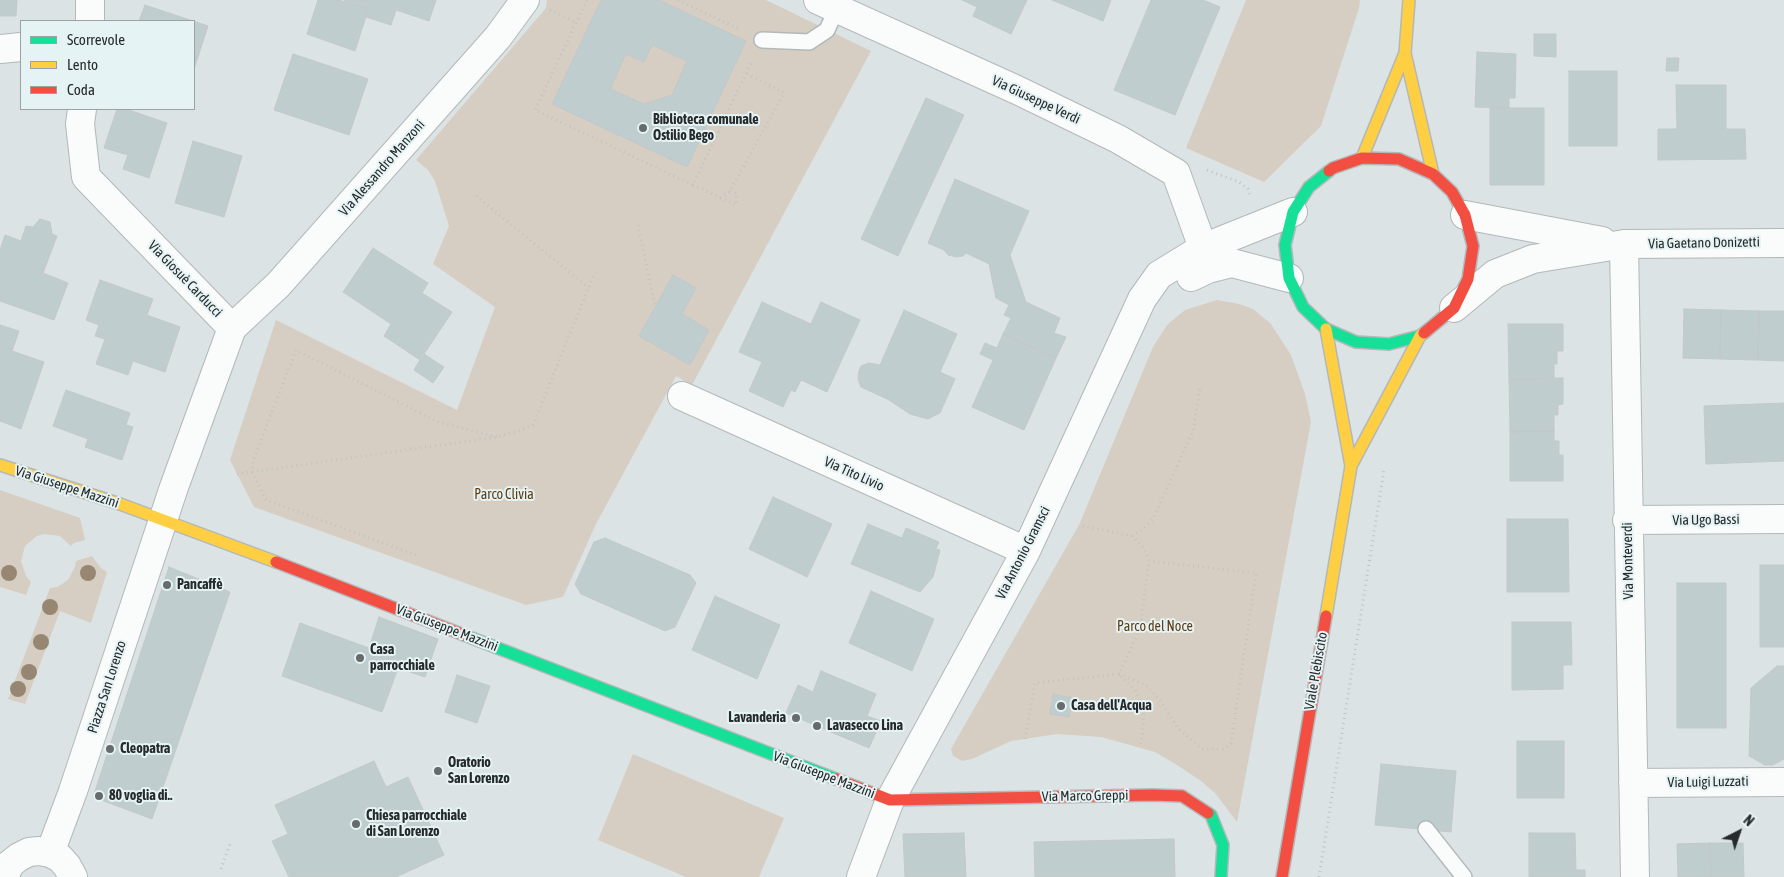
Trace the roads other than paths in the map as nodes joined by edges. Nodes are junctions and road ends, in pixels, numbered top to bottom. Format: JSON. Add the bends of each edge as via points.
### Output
{"nodes":[{"id":1,"x":90,"y":0,"type":"edge"},
{"id":2,"x":1410,"y":0,"type":"edge"},
{"id":3,"x":536,"y":4,"type":"edge"},
{"id":4,"x":828,"y":4,"type":"edge"},
{"id":5,"x":90,"y":20,"type":"edge"},
{"id":6,"x":762,"y":40,"type":"road end"},
{"id":7,"x":20,"y":47,"type":"edge"},
{"id":8,"x":0,"y":49,"type":"edge"},
{"id":9,"x":1404,"y":53,"type":"junction"},
{"id":10,"x":82,"y":110,"type":"edge"},
{"id":11,"x":1362,"y":158,"type":"junction"},
{"id":12,"x":1433,"y":174,"type":"junction"},
{"id":13,"x":1293,"y":212,"type":"junction"},
{"id":14,"x":1465,"y":215,"type":"junction"},
{"id":15,"x":1784,"y":242,"type":"edge"},
{"id":16,"x":1624,"y":244,"type":"junction"},
{"id":17,"x":1206,"y":259,"type":"junction"},
{"id":18,"x":1289,"y":278,"type":"junction"},
{"id":19,"x":1454,"y":308,"type":"junction"},
{"id":20,"x":232,"y":328,"type":"junction"},
{"id":21,"x":1326,"y":329,"type":"junction"},
{"id":22,"x":1420,"y":336,"type":"junction"},
{"id":23,"x":682,"y":396,"type":"dead end"},
{"id":24,"x":0,"y":465,"type":"edge"},
{"id":25,"x":1351,"y":466,"type":"junction"},
{"id":26,"x":1784,"y":519,"type":"edge"},
{"id":27,"x":164,"y":520,"type":"junction"},
{"id":28,"x":1627,"y":520,"type":"junction"},
{"id":29,"x":1026,"y":551,"type":"junction"},
{"id":30,"x":1784,"y":782,"type":"edge"},
{"id":31,"x":1633,"y":783,"type":"junction"},
{"id":32,"x":890,"y":800,"type":"junction"},
{"id":33,"x":1426,"y":829,"type":"dead end"},
{"id":34,"x":50,"y":853,"type":"junction"},
{"id":35,"x":4,"y":877,"type":"edge"},
{"id":36,"x":73,"y":877,"type":"edge"},
{"id":37,"x":861,"y":877,"type":"edge"},
{"id":38,"x":1221,"y":877,"type":"edge"},
{"id":39,"x":1282,"y":877,"type":"edge"},
{"id":40,"x":1464,"y":877,"type":"edge"},
{"id":41,"x":1635,"y":877,"type":"edge"}],
"edges":[{"from":1,"to":5,"type":"street"},
{"from":2,"to":9,"type":"main road"},
{"from":3,"to":20,"type":"street","name":"Via Alessandro Manzoni","via":[[498,37],[278,285]]},
{"from":4,"to":6,"type":"lane","via":[[827,30],[809,42]]},
{"from":4,"to":17,"type":"street","name":"Via Giuseppe Verdi","via":[[1110,135],[1176,173]]},
{"from":7,"to":8,"type":"street"},
{"from":9,"to":11,"type":"main road"},
{"from":9,"to":12,"type":"main road"},
{"from":10,"to":20,"type":"street","name":"Via Giosuè Carducci","via":[[80,124],[86,177]]},
{"from":11,"to":12,"type":"main road","via":[[1399,159]]},
{"from":11,"to":13,"type":"main road","via":[[1333,168],[1310,187]]},
{"from":12,"to":14,"type":"main road","via":[[1452,192]]},
{"from":13,"to":17,"type":"street"},
{"from":13,"to":18,"type":"main road","via":[[1285,244]]},
{"from":14,"to":16,"type":"street"},
{"from":14,"to":19,"type":"main road","via":[[1473,246],[1468,279]]},
{"from":15,"to":16,"type":"street","name":"Via Gaetano Donizetti"},
{"from":16,"to":19,"type":"street","via":[[1533,259],[1495,274]]},
{"from":16,"to":28,"type":"street","name":"Via Monteverdi"},
{"from":17,"to":18,"type":"street"},
{"from":17,"to":29,"type":"street","name":"Via Antonio Gramsci","via":[[1159,275],[1142,299]]},
{"from":18,"to":21,"type":"main road","via":[[1303,307]]},
{"from":19,"to":22,"type":"main road"},
{"from":20,"to":27,"type":"street","name":"Via Giosuè Carducci"},
{"from":21,"to":22,"type":"main road","via":[[1356,342],[1389,344]]},
{"from":21,"to":25,"type":"main road"},
{"from":22,"to":25,"type":"main road"},
{"from":23,"to":29,"type":"street","name":"Via Tito Livio"},
{"from":24,"to":27,"type":"main road","name":"Via Giuseppe Mazzini"},
{"from":25,"to":39,"type":"main road","name":"Viale Plebiscito"},
{"from":26,"to":28,"type":"street","name":"Via Ugo Bassi"},
{"from":27,"to":32,"type":"main road","name":"Via Giuseppe Mazzini"},
{"from":27,"to":34,"type":"street","name":"Piazza San Lorenzo"},
{"from":28,"to":31,"type":"street","name":"Via Monteverdi"},
{"from":29,"to":32,"type":"street","name":"Via Antonio Gramsci"},
{"from":30,"to":31,"type":"street","name":"Via Luigi Luzzati"},
{"from":31,"to":41,"type":"street","name":"Via Monteverdi"},
{"from":32,"to":37,"type":"street","name":"Via Antonio Gramsci"},
{"from":32,"to":38,"type":"main road","name":"Via Marco Greppi","via":[[1182,796],[1211,815],[1223,845]]},
{"from":33,"to":40,"type":"lane"},
{"from":34,"to":35,"type":"street","via":[[28,852],[10,864]]},
{"from":34,"to":36,"type":"street","via":[[63,862]]}]}
